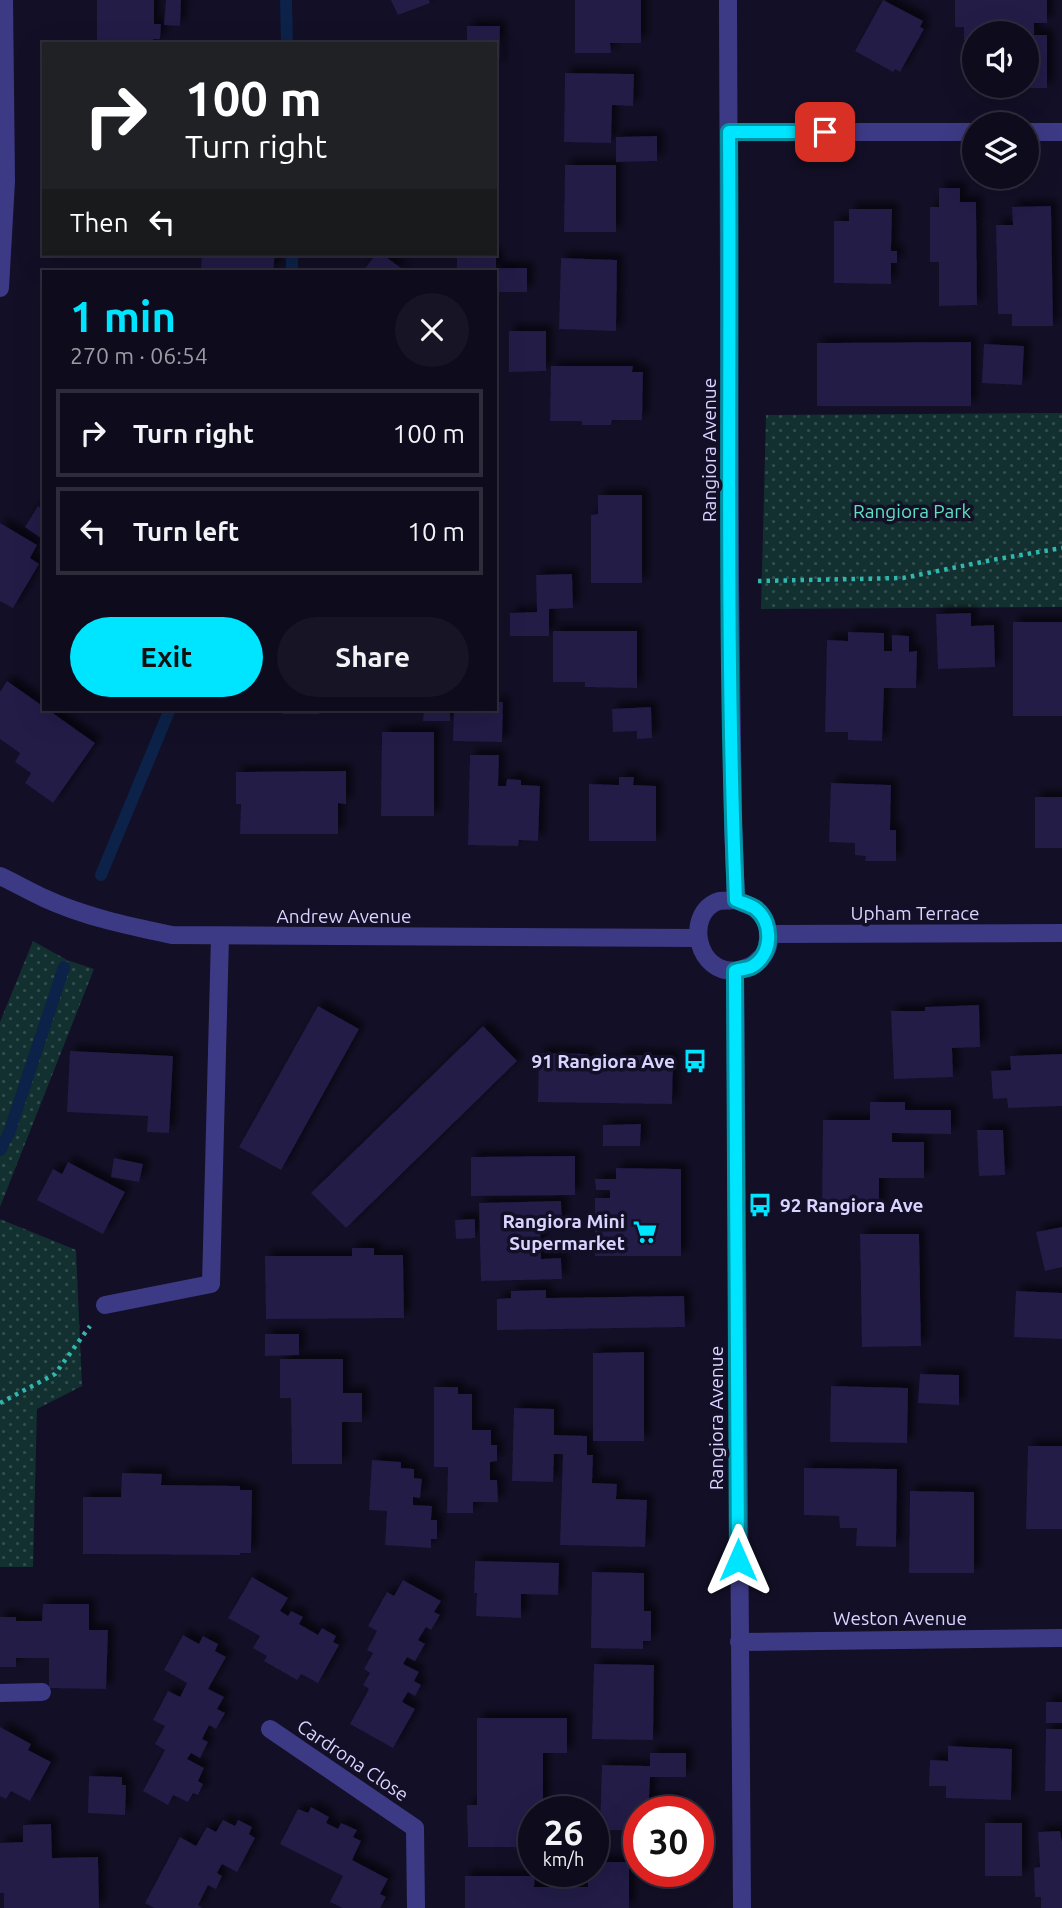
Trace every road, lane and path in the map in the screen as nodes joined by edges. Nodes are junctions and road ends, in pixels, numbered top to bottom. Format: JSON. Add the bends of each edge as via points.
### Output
{"nodes":[{"id":1,"x":4,"y":0,"type":"edge"},
{"id":2,"x":728,"y":0,"type":"edge"},
{"id":3,"x":729,"y":132,"type":"junction"},
{"id":4,"x":962,"y":132,"type":"edge"},
{"id":5,"x":1039,"y":132,"type":"edge"},
{"id":6,"x":1062,"y":132,"type":"edge"},
{"id":7,"x":0,"y":288,"type":"edge"},
{"id":8,"x":1062,"y":548,"type":"edge"},
{"id":9,"x":730,"y":582,"type":"junction"},
{"id":10,"x":0,"y":876,"type":"edge"},
{"id":11,"x":736,"y":900,"type":"junction"},
{"id":12,"x":1062,"y":933,"type":"edge"},
{"id":13,"x":768,"y":934,"type":"junction"},
{"id":14,"x":220,"y":936,"type":"junction"},
{"id":15,"x":698,"y":938,"type":"junction"},
{"id":16,"x":735,"y":971,"type":"junction"},
{"id":17,"x":105,"y":1305,"type":"joint"},
{"id":18,"x":0,"y":1403,"type":"edge"},
{"id":19,"x":1062,"y":1638,"type":"edge"},
{"id":20,"x":739,"y":1642,"type":"junction"},
{"id":21,"x":42,"y":1692,"type":"dead end"},
{"id":22,"x":0,"y":1693,"type":"edge"},
{"id":23,"x":270,"y":1729,"type":"dead end"},
{"id":24,"x":416,"y":1908,"type":"edge"},
{"id":25,"x":742,"y":1908,"type":"edge"}],
"edges":[{"from":1,"to":7,"type":"street","via":[[6,181]]},
{"from":2,"to":3,"type":"street","name":"Rangiora Avenue"},
{"from":3,"to":4,"type":"street"},
{"from":3,"to":9,"type":"street","name":"Rangiora Avenue"},
{"from":5,"to":6,"type":"street"},
{"from":8,"to":9,"type":"path","via":[[903,578]]},
{"from":9,"to":11,"type":"street","name":"Rangiora Avenue"},
{"from":10,"to":14,"type":"street","name":"Andrew Avenue","via":[[46,899],[116,923],[172,935]]},
{"from":11,"to":13,"type":"street","via":[[755,908],[765,920]]},
{"from":11,"to":15,"type":"street","via":[[719,901],[708,909]]},
{"from":12,"to":13,"type":"street","name":"Upham Terrace"},
{"from":13,"to":16,"type":"street","via":[[766,952],[752,966]]},
{"from":14,"to":15,"type":"street","name":"Andrew Avenue"},
{"from":14,"to":17,"type":"street","via":[[211,1284]]},
{"from":15,"to":16,"type":"street","via":[[702,953],[714,966]]},
{"from":16,"to":20,"type":"street","name":"Rangiora Avenue"},
{"from":17,"to":18,"type":"path","via":[[55,1374]]},
{"from":19,"to":20,"type":"street","name":"Weston Avenue"},
{"from":20,"to":25,"type":"street","name":"Rangiora Avenue"},
{"from":21,"to":22,"type":"street"},
{"from":23,"to":24,"type":"street","name":"Cardrona Close","via":[[415,1828]]}]}
